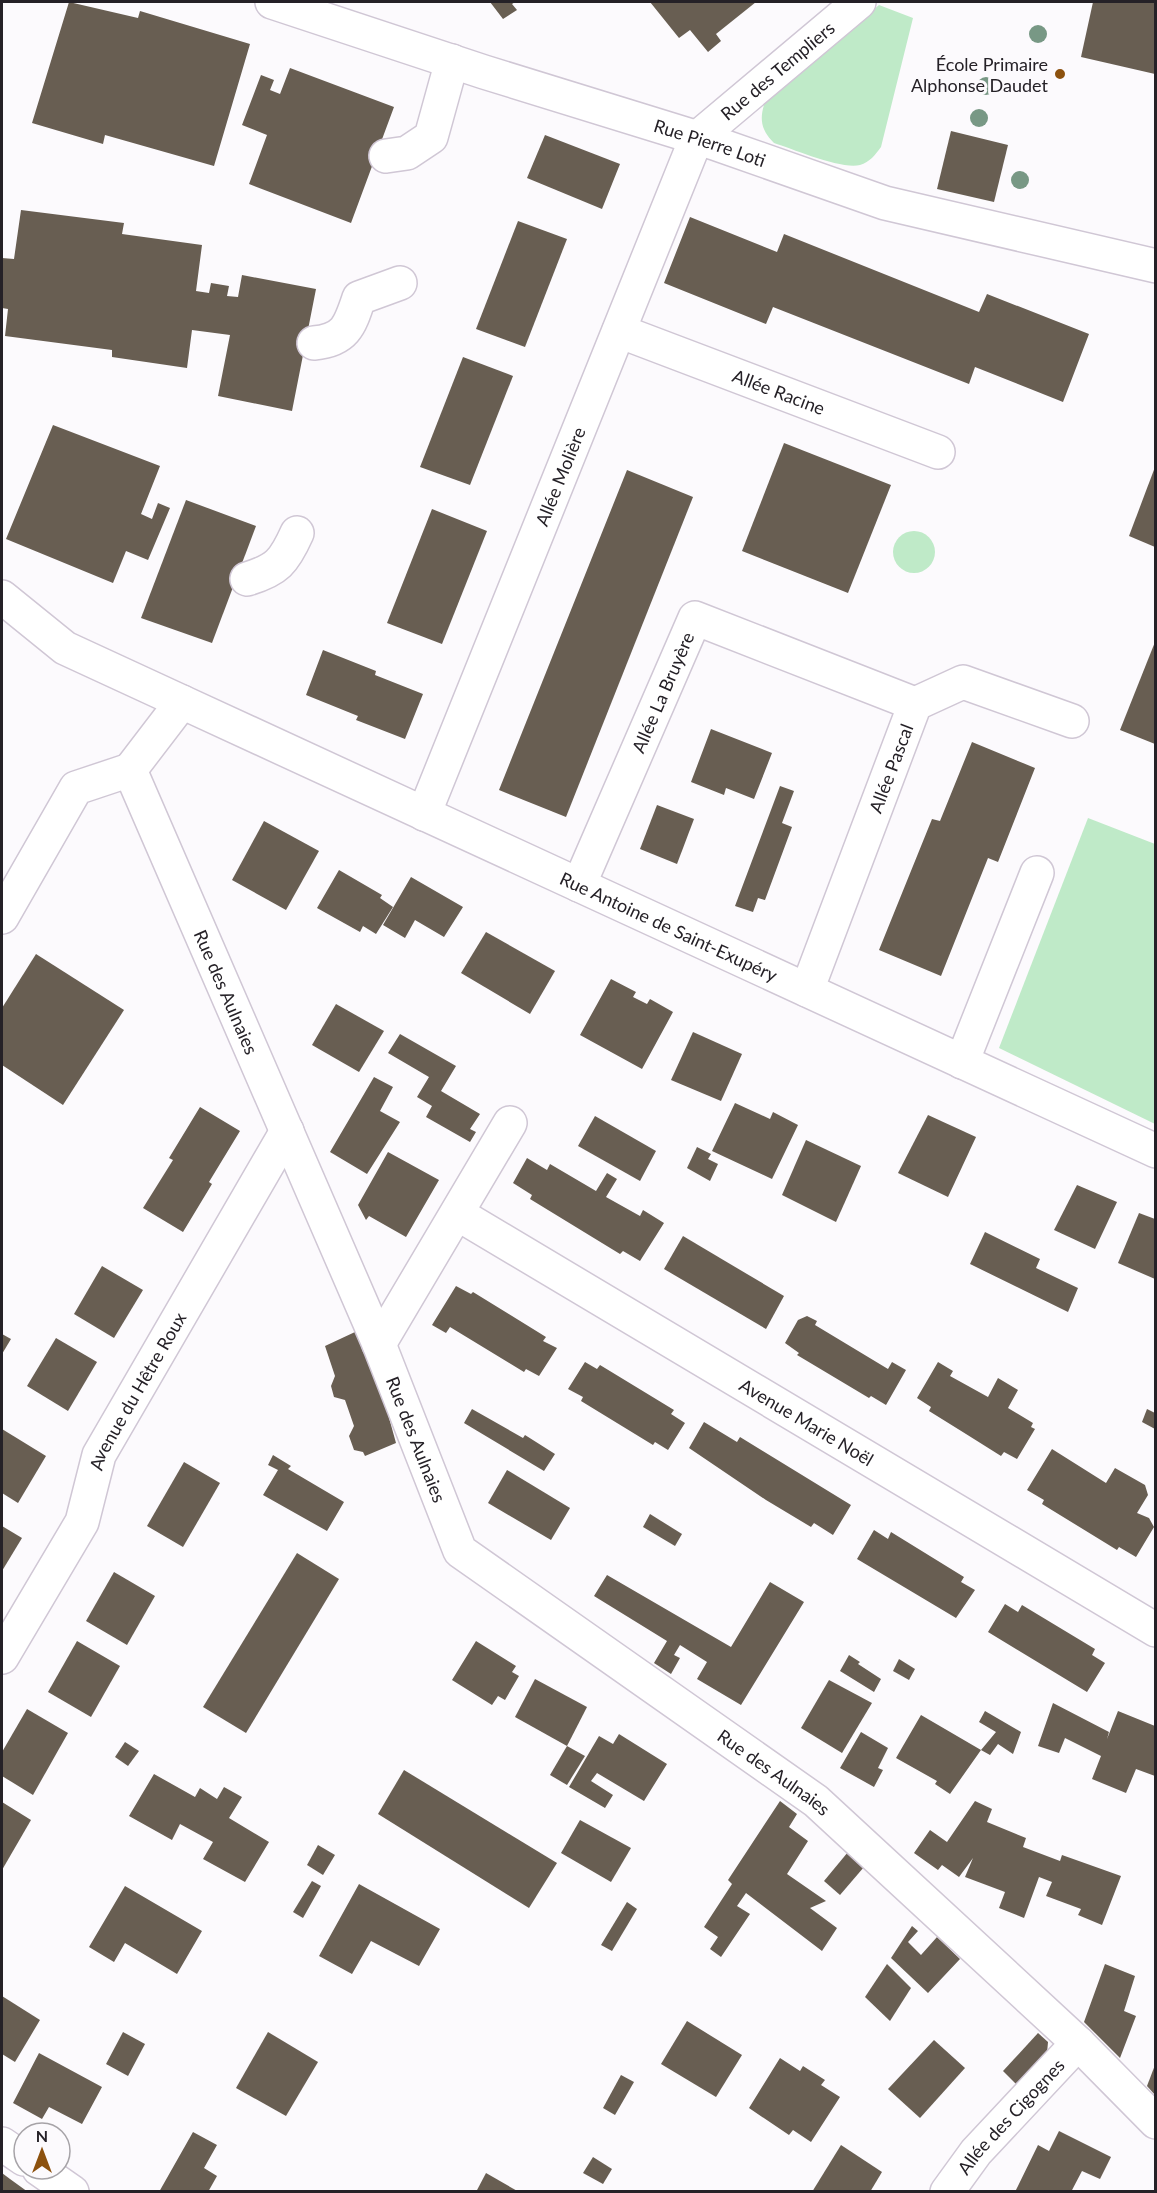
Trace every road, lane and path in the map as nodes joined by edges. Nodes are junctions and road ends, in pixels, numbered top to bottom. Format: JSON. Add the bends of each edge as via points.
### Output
{"nodes":[{"id":1,"x":272,"y":2,"type":"edge"},
{"id":2,"x":859,"y":2,"type":"edge"},
{"id":3,"x":452,"y":61,"type":"junction"},
{"id":4,"x":696,"y":139,"type":"junction"},
{"id":5,"x":386,"y":156,"type":"dead end"},
{"id":6,"x":1155,"y":266,"type":"edge"},
{"id":7,"x":399,"y":283,"type":"dead end"},
{"id":8,"x":619,"y":331,"type":"junction"},
{"id":9,"x":314,"y":343,"type":"dead end"},
{"id":10,"x":938,"y":452,"type":"dead end"},
{"id":11,"x":297,"y":533,"type":"dead end"},
{"id":12,"x":247,"y":579,"type":"dead end"},
{"id":13,"x":2,"y":597,"type":"edge"},
{"id":14,"x":182,"y":702,"type":"junction"},
{"id":15,"x":915,"y":704,"type":"junction"},
{"id":16,"x":1072,"y":722,"type":"dead end"},
{"id":17,"x":130,"y":770,"type":"junction"},
{"id":18,"x":424,"y":814,"type":"junction"},
{"id":19,"x":1037,"y":873,"type":"dead end"},
{"id":20,"x":579,"y":885,"type":"junction"},
{"id":21,"x":2,"y":917,"type":"edge"},
{"id":22,"x":807,"y":990,"type":"junction"},
{"id":23,"x":962,"y":1062,"type":"junction"},
{"id":24,"x":510,"y":1123,"type":"dead end"},
{"id":25,"x":287,"y":1131,"type":"junction"},
{"id":26,"x":1155,"y":1151,"type":"edge"},
{"id":27,"x":458,"y":1214,"type":"junction"},
{"id":28,"x":379,"y":1344,"type":"junction"},
{"id":29,"x":1155,"y":1630,"type":"edge"},
{"id":30,"x":2,"y":1658,"type":"edge"},
{"id":31,"x":1078,"y":2043,"type":"junction"},
{"id":32,"x":1155,"y":2122,"type":"edge"},
{"id":33,"x":56,"y":2181,"type":"edge"},
{"id":34,"x":72,"y":2192,"type":"edge"},
{"id":35,"x":946,"y":2192,"type":"edge"}],
"edges":[{"from":1,"to":3,"type":"street","name":"Rue Pierre Loti"},
{"from":2,"to":4,"type":"street","name":"Rue des Templiers"},
{"from":3,"to":4,"type":"street","name":"Rue Pierre Loti"},
{"from":3,"to":5,"type":"street","via":[[431,137],[407,153]]},
{"from":4,"to":6,"type":"street","name":"Rue Pierre Loti","via":[[885,203],[1064,232]]},
{"from":4,"to":8,"type":"street","name":"Allée Molière"},
{"from":7,"to":9,"type":"street","via":[[360,298],[349,328],[330,342]]},
{"from":8,"to":10,"type":"street","name":"Allée Racine"},
{"from":8,"to":18,"type":"street","name":"Allée Molière"},
{"from":11,"to":12,"type":"street","via":[[288,553],[272,572]]},
{"from":13,"to":14,"type":"street","via":[[65,648]]},
{"from":14,"to":17,"type":"street"},
{"from":14,"to":18,"type":"street","name":"Rue Antoine de Saint-Exupéry"},
{"from":15,"to":16,"type":"street","name":"Allée Pascal","via":[[963,682]]},
{"from":15,"to":20,"type":"street","name":"Allée La Bruyère","via":[[695,618]]},
{"from":15,"to":22,"type":"street","name":"Allée Pascal"},
{"from":17,"to":21,"type":"street","via":[[76,788]]},
{"from":17,"to":25,"type":"street","name":"Rue des Aulnaies"},
{"from":18,"to":20,"type":"street","name":"Rue Antoine de Saint-Exupéry"},
{"from":19,"to":23,"type":"street"},
{"from":20,"to":22,"type":"street","name":"Rue Antoine de Saint-Exupéry"},
{"from":22,"to":23,"type":"street","name":"Rue Antoine de Saint-Exupéry"},
{"from":23,"to":26,"type":"street","name":"Rue Antoine de Saint-Exupéry"},
{"from":24,"to":27,"type":"street"},
{"from":25,"to":28,"type":"street","name":"Rue des Aulnaies"},
{"from":25,"to":30,"type":"street","name":"Avenue du Hêtre Roux","via":[[99,1455],[82,1522]]},
{"from":27,"to":28,"type":"street"},
{"from":27,"to":29,"type":"street","name":"Avenue Marie Noël"},
{"from":28,"to":31,"type":"street","name":"Rue des Aulnaies","via":[[460,1551],[816,1801]]},
{"from":31,"to":32,"type":"street","name":"Rue des Aulnaies"},
{"from":31,"to":35,"type":"street","name":"Allée des Cigognes","via":[[976,2152]]},
{"from":33,"to":34,"type":"street"}]}
